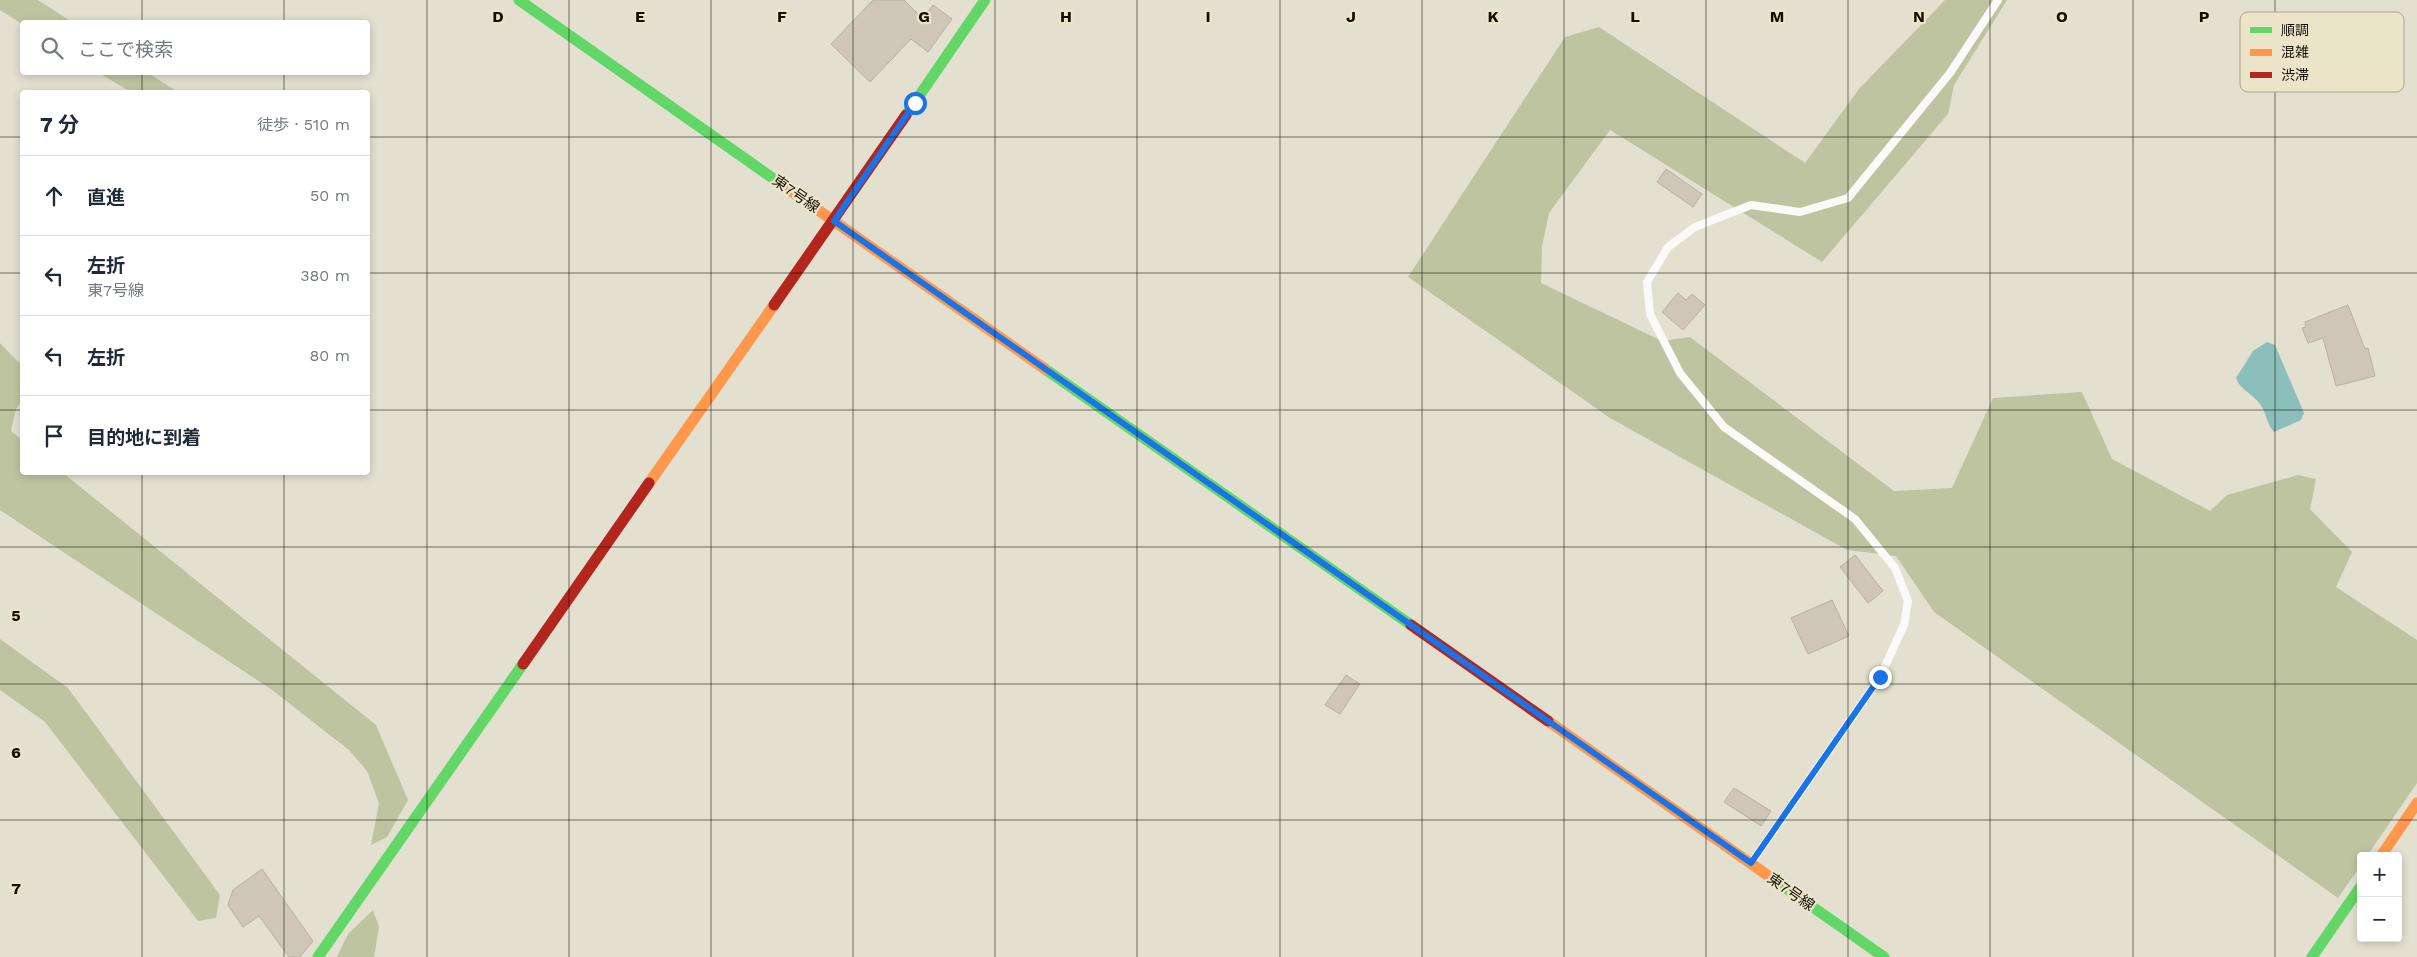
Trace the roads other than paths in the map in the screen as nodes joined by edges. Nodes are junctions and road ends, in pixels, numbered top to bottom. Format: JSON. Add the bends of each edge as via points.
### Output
{"nodes":[{"id":1,"x":519,"y":0,"type":"edge"},
{"id":2,"x":985,"y":0,"type":"edge"},
{"id":3,"x":1998,"y":0,"type":"edge"},
{"id":4,"x":834,"y":221,"type":"junction"},
{"id":5,"x":2417,"y":803,"type":"edge"},
{"id":6,"x":2384,"y":852,"type":"edge"},
{"id":7,"x":1751,"y":863,"type":"junction"},
{"id":8,"x":2357,"y":892,"type":"edge"},
{"id":9,"x":318,"y":957,"type":"edge"},
{"id":10,"x":1884,"y":957,"type":"edge"},
{"id":11,"x":2312,"y":957,"type":"edge"}],
"edges":[{"from":1,"to":4,"type":"street","name":"東7号線"},
{"from":2,"to":4,"type":"street"},
{"from":3,"to":7,"type":"lane","via":[[1950,74],[1848,198],[1800,212],[1751,205],[1695,226],[1668,247],[1647,282],[1650,314],[1680,373],[1705,404],[1724,426],[1855,519],[1895,568],[1908,601],[1904,625],[1880,677]]},
{"from":4,"to":7,"type":"street","name":"東7号線"},
{"from":4,"to":9,"type":"street"},
{"from":5,"to":6,"type":"street"},
{"from":7,"to":10,"type":"street","name":"東7号線"},
{"from":8,"to":11,"type":"street"}]}
